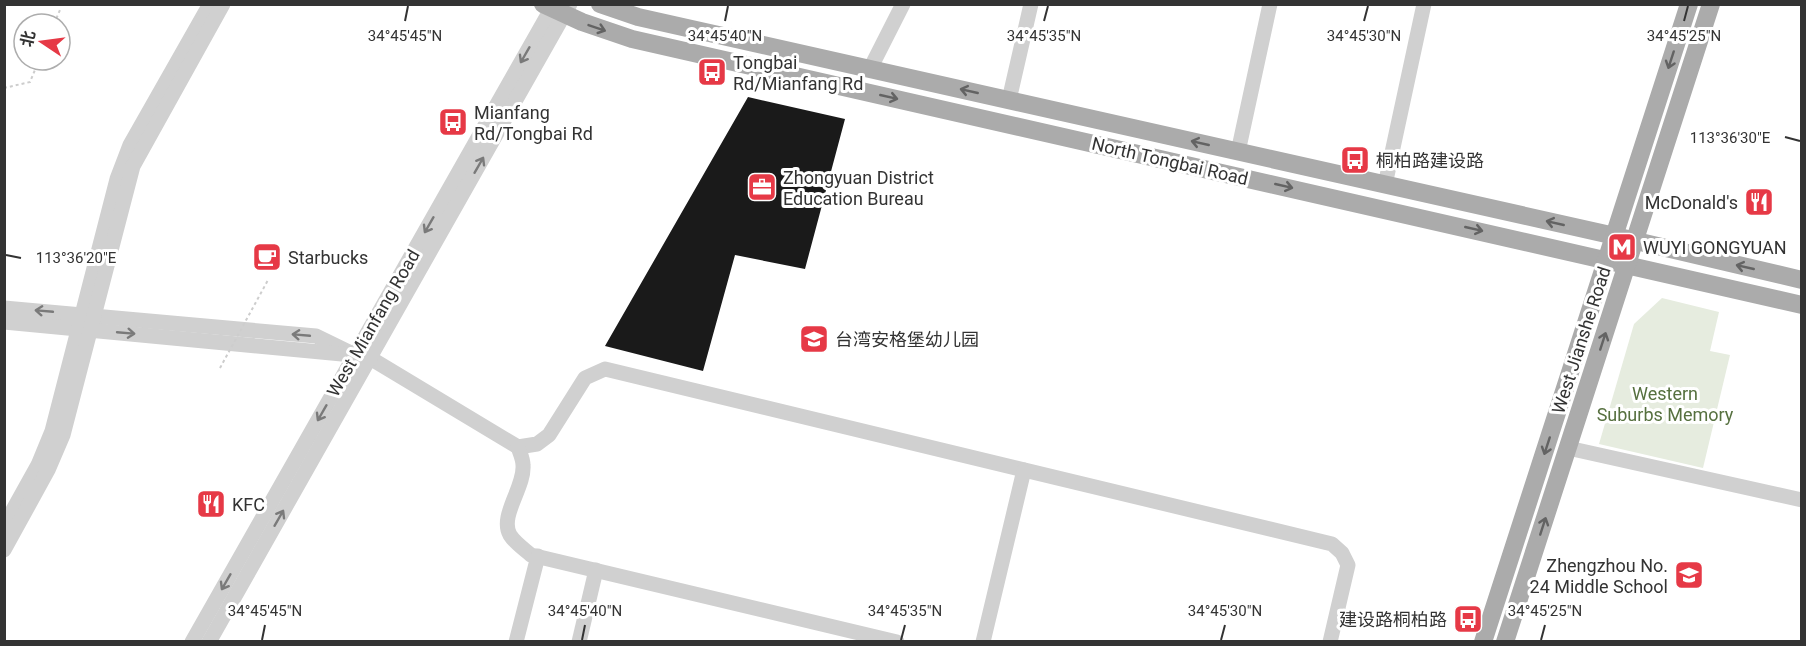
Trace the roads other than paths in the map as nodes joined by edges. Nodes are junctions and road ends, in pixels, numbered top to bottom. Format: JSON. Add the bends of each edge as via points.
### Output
{"nodes":[{"id":1,"x":210,"y":4,"type":"edge"},
{"id":2,"x":223,"y":4,"type":"edge"},
{"id":3,"x":600,"y":4,"type":"edge"},
{"id":4,"x":903,"y":4,"type":"edge"},
{"id":5,"x":1031,"y":4,"type":"edge"},
{"id":6,"x":1270,"y":4,"type":"edge"},
{"id":7,"x":1424,"y":4,"type":"edge"},
{"id":8,"x":1689,"y":4,"type":"edge"},
{"id":9,"x":1711,"y":4,"type":"edge"},
{"id":10,"x":557,"y":7,"type":"edge"},
{"id":11,"x":870,"y":69,"type":"junction"},
{"id":12,"x":1009,"y":100,"type":"junction"},
{"id":13,"x":1238,"y":152,"type":"junction"},
{"id":14,"x":1385,"y":185,"type":"junction"},
{"id":15,"x":1615,"y":236,"type":"junction"},
{"id":16,"x":1635,"y":241,"type":"junction"},
{"id":17,"x":1607,"y":260,"type":"junction"},
{"id":18,"x":1627,"y":264,"type":"junction"},
{"id":19,"x":1802,"y":280,"type":"edge"},
{"id":20,"x":1802,"y":304,"type":"edge"},
{"id":21,"x":4,"y":308,"type":"edge"},
{"id":22,"x":4,"y":322,"type":"edge"},
{"id":23,"x":87,"y":322,"type":"junction"},
{"id":24,"x":362,"y":357,"type":"junction"},
{"id":25,"x":518,"y":447,"type":"junction"},
{"id":26,"x":1568,"y":448,"type":"junction"},
{"id":27,"x":1024,"y":470,"type":"junction"},
{"id":28,"x":1802,"y":500,"type":"edge"},
{"id":29,"x":4,"y":526,"type":"edge"},
{"id":30,"x":4,"y":550,"type":"edge"},
{"id":31,"x":538,"y":556,"type":"junction"},
{"id":32,"x":596,"y":570,"type":"junction"},
{"id":33,"x":1334,"y":640,"type":"edge"},
{"id":34,"x":192,"y":642,"type":"edge"},
{"id":35,"x":209,"y":642,"type":"edge"},
{"id":36,"x":516,"y":642,"type":"edge"},
{"id":37,"x":579,"y":642,"type":"edge"},
{"id":38,"x":897,"y":642,"type":"edge"},
{"id":39,"x":983,"y":642,"type":"edge"},
{"id":40,"x":1483,"y":642,"type":"edge"},
{"id":41,"x":1505,"y":642,"type":"edge"}],
"edges":[{"from":1,"to":23,"type":"street","via":[[122,162]]},
{"from":2,"to":23,"type":"street","via":[[133,166]]},
{"from":3,"to":11,"type":"main road","name":"North Tongbai Road"},
{"from":4,"to":11,"type":"street"},
{"from":5,"to":12,"type":"street"},
{"from":6,"to":13,"type":"street"},
{"from":7,"to":14,"type":"street"},
{"from":8,"to":15,"type":"main road","name":"West Jianshe Road","one_way":true},
{"from":9,"to":16,"type":"main road","name":"West Jianshe Road"},
{"from":10,"to":17,"type":"main road","name":"North Tongbai Road","one_way":true,"via":[[582,22],[632,39]]},
{"from":10,"to":24,"type":"street","name":"West Mianfang Road"},
{"from":12,"to":11,"type":"main road","name":"North Tongbai Road","one_way":true},
{"from":13,"to":12,"type":"main road","name":"North Tongbai Road","one_way":true},
{"from":13,"to":14,"type":"main road","name":"North Tongbai Road"},
{"from":15,"to":14,"type":"main road","name":"North Tongbai Road","one_way":true},
{"from":15,"to":16,"type":"main road","name":"North Tongbai Road"},
{"from":15,"to":17,"type":"main road","name":"West Jianshe Road"},
{"from":16,"to":18,"type":"main road","name":"West Jianshe Road"},
{"from":19,"to":16,"type":"main road","name":"North Tongbai Road","one_way":true},
{"from":17,"to":18,"type":"main road","name":"North Tongbai Road"},
{"from":17,"to":40,"type":"main road","name":"West Jianshe Road","one_way":true},
{"from":18,"to":20,"type":"main road","name":"North Tongbai Road"},
{"from":26,"to":18,"type":"main road","name":"West Jianshe Road","one_way":true},
{"from":23,"to":21,"type":"street","one_way":true},
{"from":22,"to":23,"type":"street"},
{"from":23,"to":24,"type":"street"},
{"from":23,"to":29,"type":"street","via":[[39,465]]},
{"from":23,"to":30,"type":"street","via":[[63,435]]},
{"from":24,"to":25,"type":"street"},
{"from":24,"to":34,"type":"street","name":"West Mianfang Road","one_way":true},
{"from":35,"to":24,"type":"street","name":"West Mianfang Road","one_way":true},
{"from":25,"to":27,"type":"street","via":[[537,444],[549,435],[585,378],[605,369]]},
{"from":25,"to":31,"type":"street","via":[[524,466],[507,528],[518,544]]},
{"from":26,"to":28,"type":"street"},
{"from":41,"to":26,"type":"main road","name":"West Jianshe Road","one_way":true},
{"from":27,"to":33,"type":"street","via":[[1332,544],[1348,565]]},
{"from":27,"to":39,"type":"street"},
{"from":31,"to":32,"type":"street"},
{"from":31,"to":36,"type":"street"},
{"from":32,"to":37,"type":"street"},
{"from":32,"to":38,"type":"street"}]}
